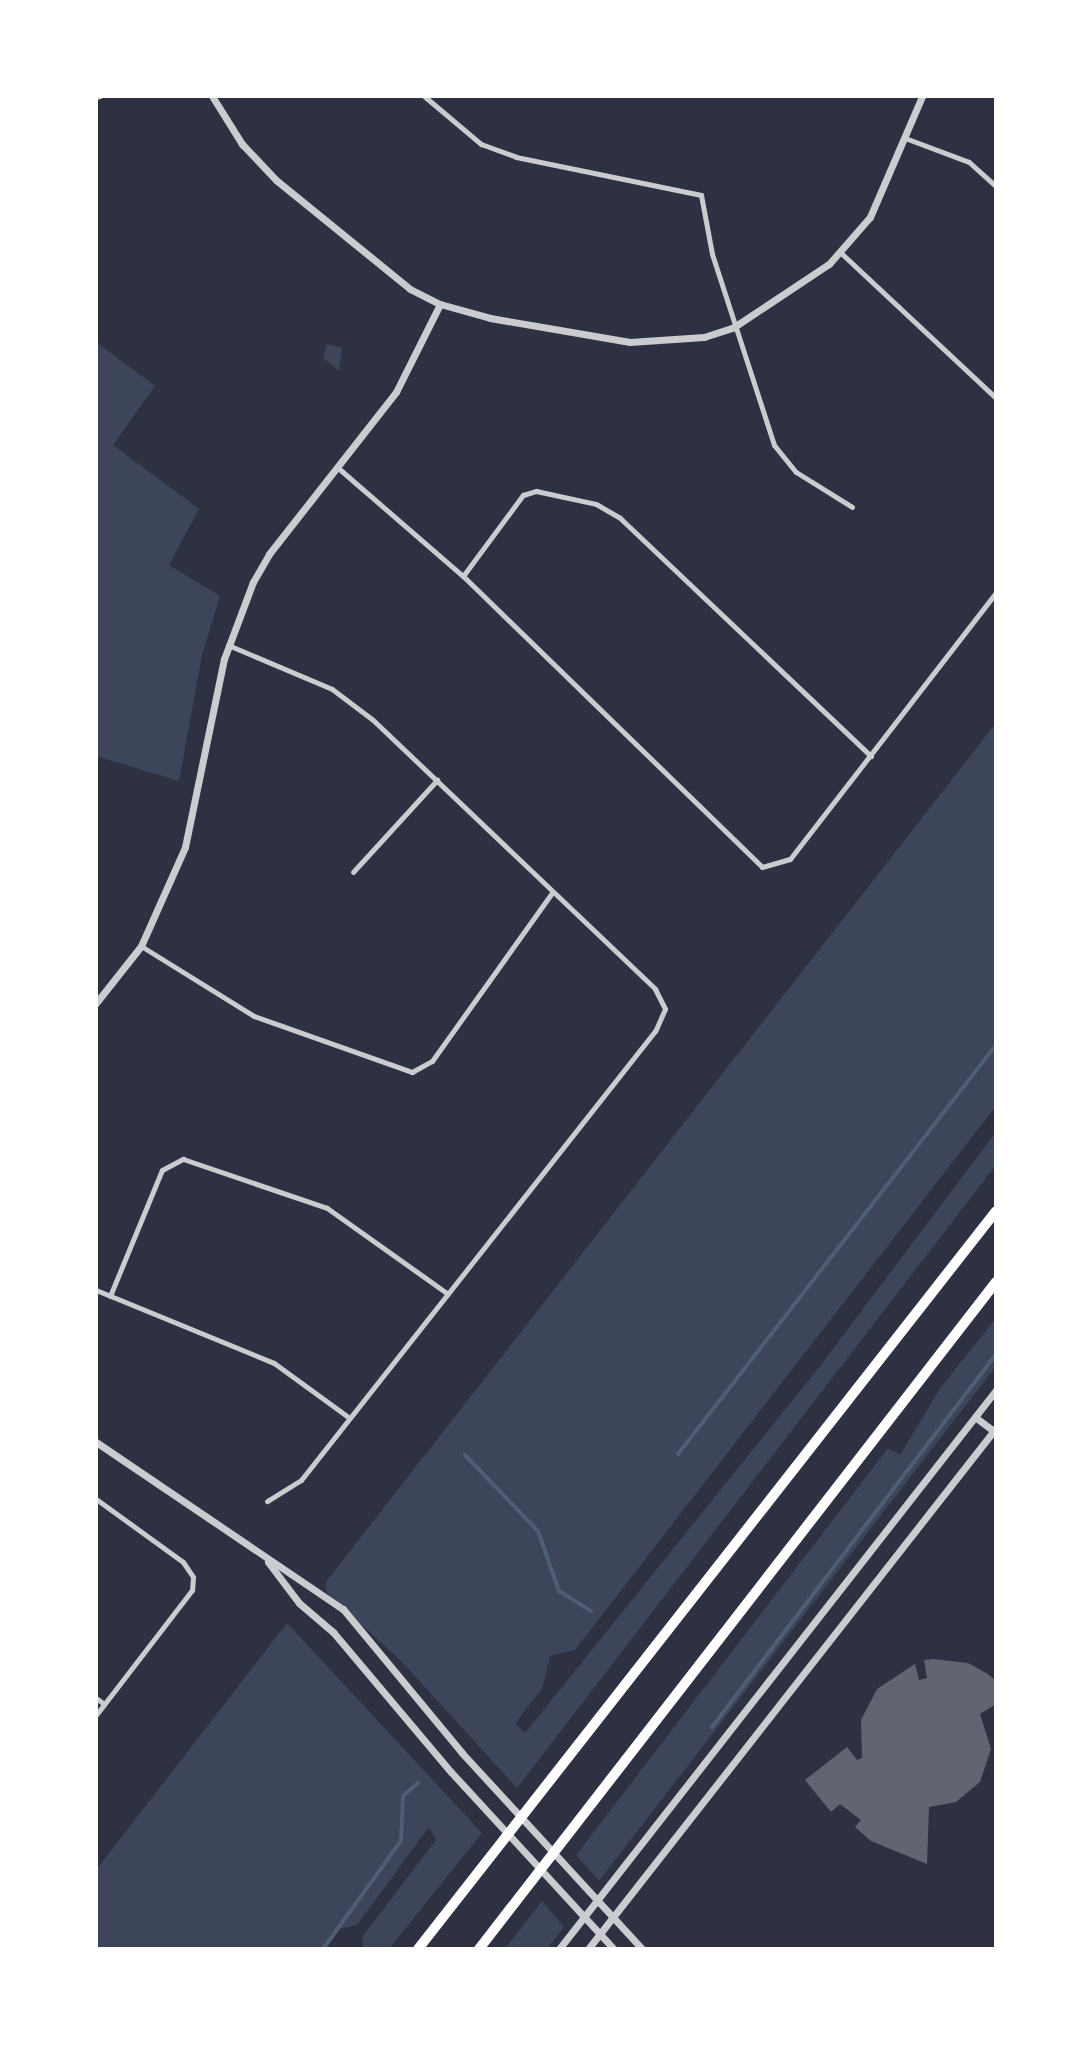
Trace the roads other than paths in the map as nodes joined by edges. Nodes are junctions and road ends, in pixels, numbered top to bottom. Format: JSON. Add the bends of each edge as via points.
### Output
{"nodes":[{"id":1,"x":212,"y":96,"type":"edge"},
{"id":2,"x":424,"y":96,"type":"edge"},
{"id":3,"x":922,"y":96,"type":"edge"},
{"id":4,"x":905,"y":138,"type":"junction"},
{"id":5,"x":996,"y":186,"type":"edge"},
{"id":6,"x":841,"y":253,"type":"junction"},
{"id":7,"x":440,"y":304,"type":"junction"},
{"id":8,"x":734,"y":327,"type":"junction"},
{"id":9,"x":996,"y":398,"type":"edge"},
{"id":10,"x":337,"y":467,"type":"junction"},
{"id":11,"x":852,"y":507,"type":"dead end"},
{"id":12,"x":463,"y":576,"type":"junction"},
{"id":13,"x":996,"y":592,"type":"edge"},
{"id":14,"x":228,"y":645,"type":"junction"},
{"id":15,"x":871,"y":756,"type":"junction"},
{"id":16,"x":437,"y":780,"type":"junction"},
{"id":17,"x":353,"y":872,"type":"dead end"},
{"id":18,"x":552,"y":893,"type":"junction"},
{"id":19,"x":141,"y":946,"type":"junction"},
{"id":20,"x":96,"y":1003,"type":"edge"},
{"id":21,"x":996,"y":1211,"type":"edge"},
{"id":22,"x":996,"y":1282,"type":"edge"},
{"id":23,"x":96,"y":1290,"type":"edge"},
{"id":24,"x":448,"y":1294,"type":"junction"},
{"id":25,"x":110,"y":1296,"type":"junction"},
{"id":26,"x":996,"y":1390,"type":"edge"},
{"id":27,"x":988,"y":1400,"type":"junction"},
{"id":28,"x":996,"y":1406,"type":"edge"},
{"id":29,"x":347,"y":1416,"type":"junction"},
{"id":30,"x":975,"y":1417,"type":"junction"},
{"id":31,"x":995,"y":1431,"type":"edge"},
{"id":32,"x":96,"y":1442,"type":"edge"},
{"id":33,"x":96,"y":1499,"type":"edge"},
{"id":34,"x":267,"y":1501,"type":"dead end"},
{"id":35,"x":267,"y":1560,"type":"junction"},
{"id":36,"x":96,"y":1698,"type":"edge"},
{"id":37,"x":104,"y":1704,"type":"junction"},
{"id":38,"x":96,"y":1715,"type":"edge"},
{"id":39,"x":640,"y":1948,"type":"edge"},
{"id":40,"x":418,"y":1949,"type":"edge"},
{"id":41,"x":479,"y":1949,"type":"edge"},
{"id":42,"x":559,"y":1949,"type":"edge"},
{"id":43,"x":588,"y":1949,"type":"edge"},
{"id":44,"x":614,"y":1949,"type":"edge"}],
"edges":[{"from":1,"to":7,"type":"street","via":[[242,144],[276,180],[410,289]]},
{"from":2,"to":8,"type":"street","via":[[481,144],[516,157],[701,195]]},
{"from":3,"to":4,"type":"street"},
{"from":4,"to":5,"type":"street","via":[[969,162]]},
{"from":4,"to":6,"type":"street","via":[[870,217]]},
{"from":6,"to":8,"type":"street","via":[[777,303]]},
{"from":6,"to":9,"type":"street"},
{"from":7,"to":8,"type":"street","via":[[548,330],[630,342],[704,337]]},
{"from":7,"to":10,"type":"street","via":[[403,382]]},
{"from":8,"to":11,"type":"street","via":[[774,445],[796,472]]},
{"from":10,"to":12,"type":"street"},
{"from":10,"to":14,"type":"street","via":[[269,554]]},
{"from":12,"to":15,"type":"street","via":[[523,495],[536,491],[596,504],[620,518]]},
{"from":12,"to":15,"type":"street","via":[[762,867],[790,859]]},
{"from":13,"to":15,"type":"street"},
{"from":14,"to":16,"type":"street","via":[[332,689]]},
{"from":14,"to":19,"type":"street","via":[[185,847]]},
{"from":16,"to":17,"type":"street"},
{"from":16,"to":18,"type":"street"},
{"from":18,"to":19,"type":"street","via":[[432,1061],[412,1072],[254,1016]]},
{"from":18,"to":24,"type":"street","via":[[655,989],[665,1009],[663,1020]]},
{"from":19,"to":20,"type":"street"},
{"from":21,"to":40,"type":"highway"},
{"from":22,"to":41,"type":"highway"},
{"from":23,"to":25,"type":"street"},
{"from":24,"to":25,"type":"street","via":[[327,1208],[183,1159],[162,1170]]},
{"from":24,"to":29,"type":"street"},
{"from":25,"to":29,"type":"street","via":[[274,1363]]},
{"from":26,"to":27,"type":"street"},
{"from":27,"to":28,"type":"street"},
{"from":27,"to":30,"type":"street"},
{"from":29,"to":34,"type":"street","via":[[301,1480]]},
{"from":30,"to":31,"type":"street"},
{"from":30,"to":42,"type":"street"},
{"from":31,"to":43,"type":"street"},
{"from":32,"to":35,"type":"street","via":[[165,1484]]},
{"from":33,"to":37,"type":"street","via":[[183,1562],[193,1577],[192,1590]]},
{"from":35,"to":39,"type":"street","via":[[311,1582],[343,1609],[462,1753]]},
{"from":35,"to":44,"type":"street","via":[[299,1603],[333,1632],[451,1772]]},
{"from":36,"to":37,"type":"street"},
{"from":37,"to":38,"type":"street"}]}
